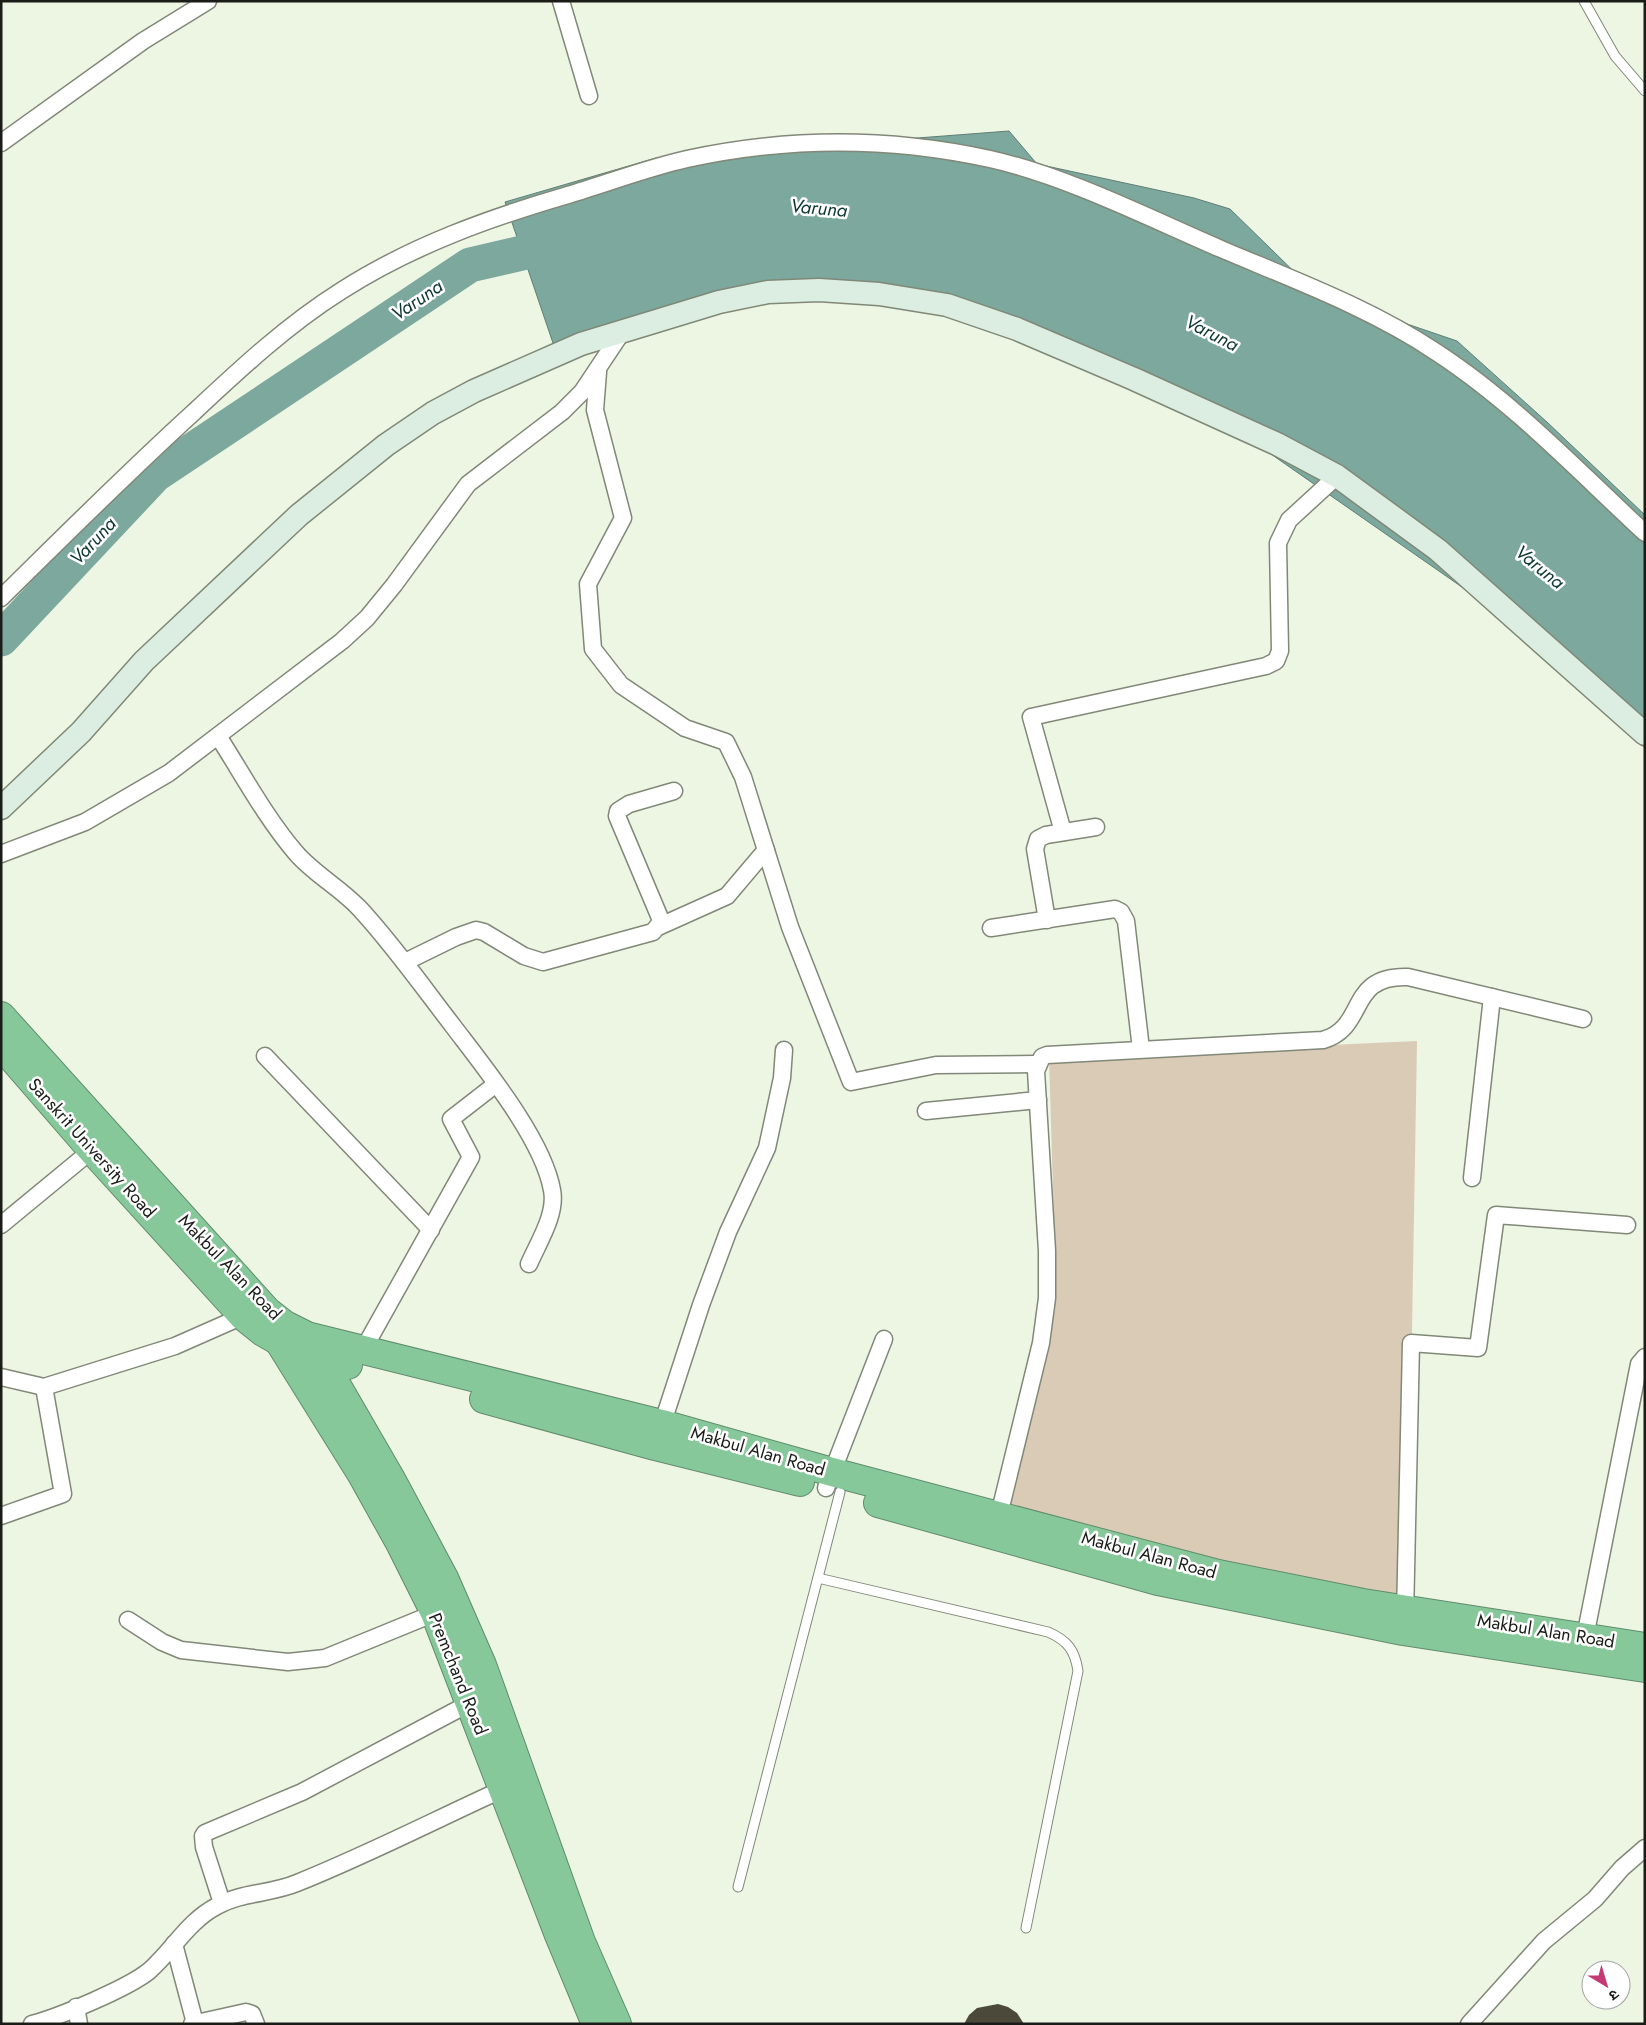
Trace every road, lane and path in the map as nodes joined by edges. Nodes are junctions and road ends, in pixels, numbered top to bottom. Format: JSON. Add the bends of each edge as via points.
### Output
{"nodes":[{"id":1,"x":208,"y":1,"type":"edge"},
{"id":2,"x":561,"y":1,"type":"edge"},
{"id":3,"x":1584,"y":1,"type":"edge"},
{"id":4,"x":1645,"y":91,"type":"edge"},
{"id":5,"x":589,"y":96,"type":"dead end"},
{"id":6,"x":1,"y":143,"type":"edge"},
{"id":7,"x":622,"y":332,"type":"junction"},
{"id":8,"x":598,"y":372,"type":"junction"},
{"id":9,"x":1337,"y":476,"type":"junction"},
{"id":10,"x":1645,"y":533,"type":"edge"},
{"id":11,"x":1,"y":598,"type":"edge"},
{"id":12,"x":1645,"y":734,"type":"edge"},
{"id":13,"x":218,"y":736,"type":"junction"},
{"id":14,"x":674,"y":790,"type":"dead end"},
{"id":15,"x":1,"y":808,"type":"edge"},
{"id":16,"x":1096,"y":827,"type":"dead end"},
{"id":17,"x":1063,"y":832,"type":"junction"},
{"id":18,"x":766,"y":850,"type":"junction"},
{"id":19,"x":1,"y":854,"type":"edge"},
{"id":20,"x":1047,"y":920,"type":"junction"},
{"id":21,"x":658,"y":927,"type":"junction"},
{"id":22,"x":990,"y":928,"type":"dead end"},
{"id":23,"x":405,"y":962,"type":"junction"},
{"id":24,"x":1492,"y":997,"type":"junction"},
{"id":25,"x":1,"y":1016,"type":"edge"},
{"id":26,"x":1584,"y":1019,"type":"dead end"},
{"id":27,"x":1,"y":1045,"type":"edge"},
{"id":28,"x":1141,"y":1049,"type":"junction"},
{"id":29,"x":784,"y":1050,"type":"dead end"},
{"id":30,"x":264,"y":1056,"type":"dead end"},
{"id":31,"x":1037,"y":1064,"type":"junction"},
{"id":32,"x":496,"y":1084,"type":"junction"},
{"id":33,"x":1038,"y":1100,"type":"junction"},
{"id":34,"x":926,"y":1112,"type":"dead end"},
{"id":35,"x":92,"y":1150,"type":"junction"},
{"id":36,"x":1472,"y":1178,"type":"dead end"},
{"id":37,"x":1,"y":1225,"type":"edge"},
{"id":38,"x":1627,"y":1225,"type":"dead end"},
{"id":39,"x":431,"y":1230,"type":"junction"},
{"id":40,"x":528,"y":1264,"type":"dead end"},
{"id":41,"x":243,"y":1316,"type":"junction"},
{"id":42,"x":884,"y":1340,"type":"dead end"},
{"id":43,"x":280,"y":1343,"type":"junction"},
{"id":44,"x":363,"y":1350,"type":"junction"},
{"id":45,"x":1645,"y":1357,"type":"edge"},
{"id":46,"x":322,"y":1360,"type":"junction"},
{"id":47,"x":1,"y":1377,"type":"edge"},
{"id":48,"x":44,"y":1387,"type":"junction"},
{"id":49,"x":658,"y":1435,"type":"junction"},
{"id":50,"x":833,"y":1484,"type":"junction"},
{"id":51,"x":999,"y":1515,"type":"junction"},
{"id":52,"x":1,"y":1516,"type":"edge"},
{"id":53,"x":1076,"y":1547,"type":"junction"},
{"id":54,"x":818,"y":1578,"type":"junction"},
{"id":55,"x":435,"y":1613,"type":"junction"},
{"id":56,"x":128,"y":1620,"type":"dead end"},
{"id":57,"x":1405,"y":1620,"type":"junction"},
{"id":58,"x":1585,"y":1637,"type":"junction"},
{"id":59,"x":1645,"y":1647,"type":"edge"},
{"id":60,"x":1645,"y":1668,"type":"edge"},
{"id":61,"x":470,"y":1703,"type":"junction"},
{"id":62,"x":503,"y":1788,"type":"junction"},
{"id":63,"x":1645,"y":1848,"type":"edge"},
{"id":64,"x":738,"y":1887,"type":"dead end"},
{"id":65,"x":222,"y":1903,"type":"junction"},
{"id":66,"x":1026,"y":1928,"type":"dead end"},
{"id":67,"x":174,"y":1944,"type":"junction"},
{"id":68,"x":76,"y":2007,"type":"junction"},
{"id":69,"x":194,"y":2023,"type":"edge"},
{"id":70,"x":32,"y":2024,"type":"edge"},
{"id":71,"x":79,"y":2024,"type":"edge"},
{"id":72,"x":256,"y":2024,"type":"edge"},
{"id":73,"x":596,"y":2024,"type":"edge"},
{"id":74,"x":617,"y":2024,"type":"edge"},
{"id":75,"x":1469,"y":2024,"type":"edge"}],
"edges":[{"from":1,"to":6,"type":"street","via":[[143,41]]},
{"from":2,"to":5,"type":"street"},
{"from":3,"to":4,"type":"lane","via":[[1615,56]]},
{"from":7,"to":8,"type":"street"},
{"from":7,"to":9,"type":"street","via":[[719,302],[768,292],[819,290],[879,294],[947,305],[1017,329],[1134,379],[1277,444]]},
{"from":7,"to":15,"type":"street","via":[[581,344],[474,390],[386,445],[299,515],[151,654],[81,732]]},
{"from":8,"to":13,"type":"street","via":[[562,412],[468,484],[367,618],[342,641]]},
{"from":8,"to":18,"type":"street","via":[[595,410],[623,518],[588,584],[593,649],[621,685],[685,728],[726,742],[743,777]]},
{"from":9,"to":12,"type":"street","via":[[1438,550]]},
{"from":9,"to":17,"type":"street","via":[[1289,520],[1278,543],[1280,651],[1276,661],[1266,666],[1030,717]]},
{"from":10,"to":11,"type":"street","via":[[1488,390],[1437,352],[1381,319],[1044,176],[992,160],[909,147],[829,141],[773,145],[685,160],[501,215],[416,248],[339,292],[253,356]]},
{"from":13,"to":19,"type":"street","via":[[169,773],[100,813],[40,841]]},
{"from":13,"to":23,"type":"street","via":[[296,853],[362,910]]},
{"from":14,"to":21,"type":"street","via":[[622,807],[617,816],[658,910]]},
{"from":16,"to":17,"type":"street"},
{"from":17,"to":20,"type":"street","via":[[1040,837],[1036,843]]},
{"from":18,"to":21,"type":"street","via":[[727,896]]},
{"from":18,"to":31,"type":"street","via":[[790,927],[851,1082],[936,1065]]},
{"from":20,"to":22,"type":"street"},
{"from":20,"to":28,"type":"street","via":[[1114,909],[1124,915]]},
{"from":21,"to":23,"type":"street","via":[[647,934],[543,962],[524,956],[476,930]]},
{"from":23,"to":32,"type":"street"},
{"from":24,"to":26,"type":"street"},
{"from":24,"to":28,"type":"street","via":[[1408,977],[1390,976],[1365,992],[1340,1032],[1323,1040]]},
{"from":24,"to":36,"type":"street"},
{"from":25,"to":44,"type":"highway","name":"Makbul Alan Road","via":[[267,1311],[307,1336]]},
{"from":27,"to":35,"type":"highway","name":"Sanskrit University Road"},
{"from":28,"to":31,"type":"street","via":[[1047,1055]]},
{"from":29,"to":49,"type":"street","via":[[782,1078],[767,1148],[728,1232]]},
{"from":30,"to":39,"type":"street"},
{"from":31,"to":33,"type":"street"},
{"from":32,"to":39,"type":"street","via":[[450,1119],[471,1157]]},
{"from":32,"to":40,"type":"street","via":[[539,1152],[553,1191],[545,1227]]},
{"from":33,"to":34,"type":"street"},
{"from":33,"to":51,"type":"street","via":[[1047,1298],[1041,1343]]},
{"from":35,"to":37,"type":"street"},
{"from":35,"to":41,"type":"highway","name":"Sanskrit University Road"},
{"from":38,"to":57,"type":"street","via":[[1496,1215],[1478,1348],[1411,1343]]},
{"from":39,"to":44,"type":"street"},
{"from":41,"to":43,"type":"highway","name":"Makbul Alan Road"},
{"from":41,"to":48,"type":"street","via":[[175,1346]]},
{"from":42,"to":50,"type":"street"},
{"from":43,"to":46,"type":"highway","name":"Makbul Alan Road","via":[[305,1356]]},
{"from":43,"to":55,"type":"highway","name":"Premchand Road","via":[[361,1473]]},
{"from":44,"to":49,"type":"highway","name":"Makbul Alan Road"},
{"from":45,"to":58,"type":"street","via":[[1639,1364]]},
{"from":46,"to":49,"type":"highway","name":"Makbul Alan Road"},
{"from":46,"to":74,"type":"highway","name":"Premchand Road","via":[[444,1578],[482,1665],[581,1942]]},
{"from":47,"to":48,"type":"street"},
{"from":48,"to":52,"type":"street","via":[[63,1494]]},
{"from":49,"to":50,"type":"highway","name":"Makbul Alan Road"},
{"from":50,"to":51,"type":"highway","name":"Makbul Alan Road"},
{"from":50,"to":53,"type":"highway","name":"Makbul Alan Road"},
{"from":50,"to":54,"type":"lane"},
{"from":51,"to":53,"type":"highway","name":"Makbul Alan Road"},
{"from":53,"to":57,"type":"highway","name":"Makbul Alan Road","via":[[1158,1581]]},
{"from":54,"to":64,"type":"lane"},
{"from":54,"to":66,"type":"lane","via":[[1048,1632],[1060,1637],[1076,1656],[1078,1671]]},
{"from":55,"to":56,"type":"street","via":[[325,1658],[288,1662],[181,1650]]},
{"from":55,"to":61,"type":"highway","name":"Premchand Road"},
{"from":57,"to":58,"type":"highway","name":"Makbul Alan Road"},
{"from":57,"to":60,"type":"highway","name":"Makbul Alan Road"},
{"from":58,"to":59,"type":"highway","name":"Makbul Alan Road"},
{"from":61,"to":62,"type":"highway","name":"Premchand Road"},
{"from":61,"to":65,"type":"street","via":[[302,1792],[206,1833],[203,1836],[204,1847]]},
{"from":62,"to":65,"type":"street","via":[[294,1885]]},
{"from":62,"to":73,"type":"highway","name":"Premchand Road"},
{"from":63,"to":75,"type":"street","via":[[1595,1899],[1544,1941]]},
{"from":65,"to":67,"type":"street","via":[[201,1916]]},
{"from":67,"to":68,"type":"street","via":[[142,1975]]},
{"from":67,"to":69,"type":"street"},
{"from":68,"to":70,"type":"street"},
{"from":68,"to":71,"type":"street"},
{"from":69,"to":72,"type":"street","via":[[246,2012],[252,2014]]}]}
